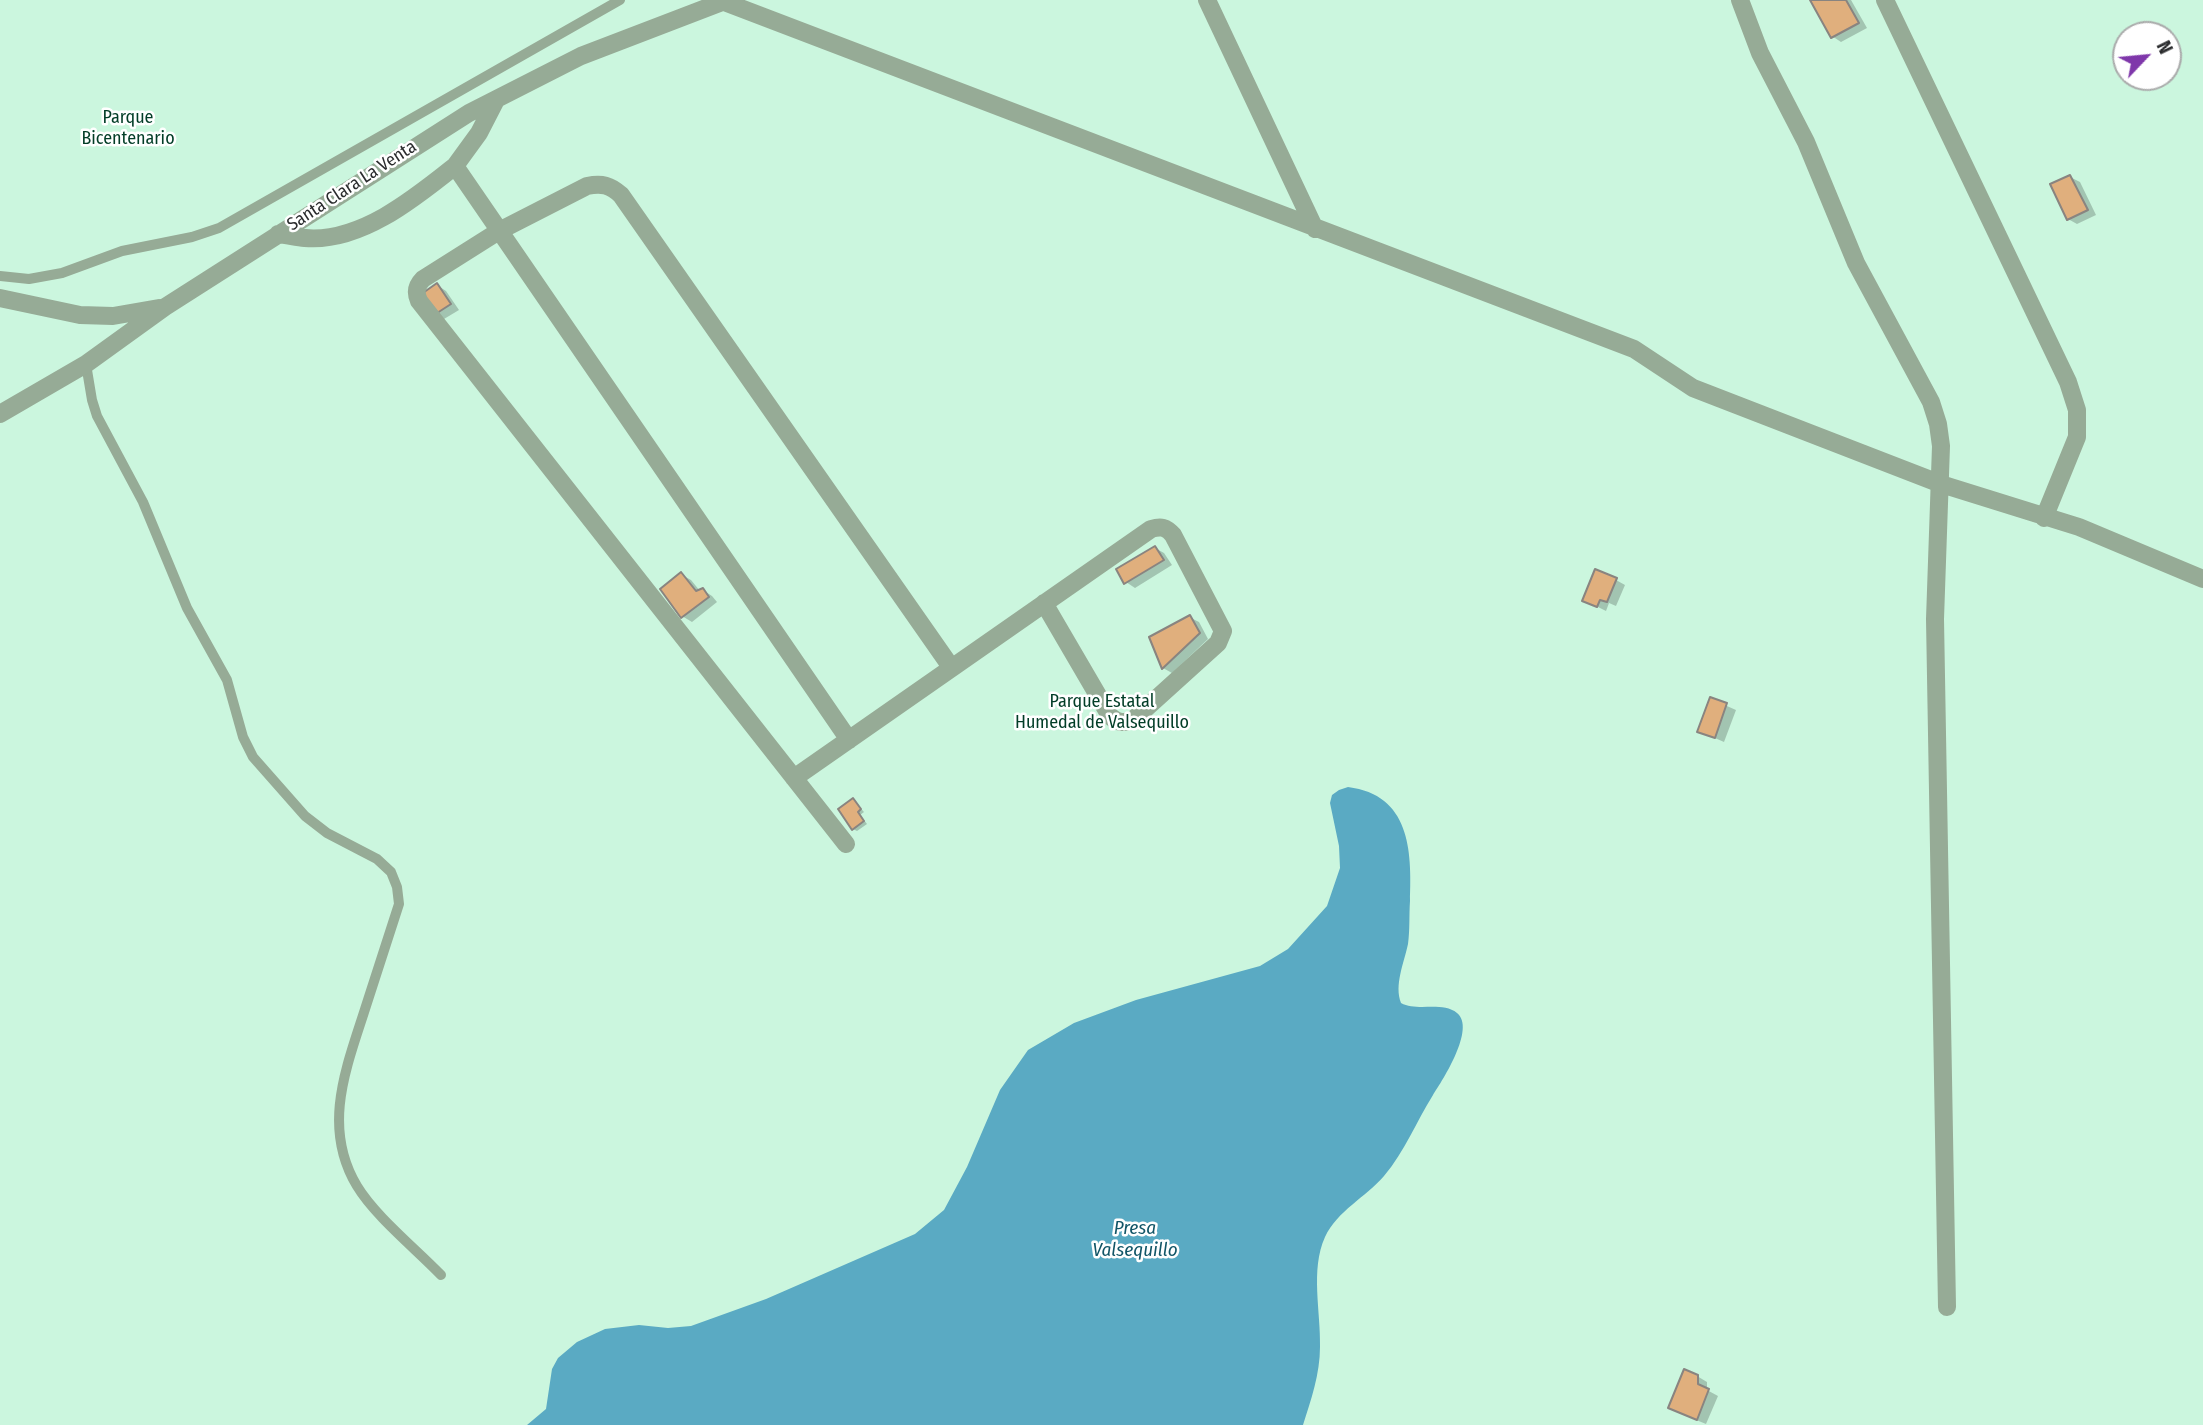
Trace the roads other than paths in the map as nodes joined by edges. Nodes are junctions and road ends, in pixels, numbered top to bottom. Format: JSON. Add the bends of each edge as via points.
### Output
{"nodes":[{"id":1,"x":620,"y":0,"type":"edge"},
{"id":2,"x":1207,"y":0,"type":"edge"},
{"id":3,"x":1740,"y":0,"type":"edge"},
{"id":4,"x":1885,"y":0,"type":"edge"},
{"id":5,"x":725,"y":1,"type":"edge"},
{"id":6,"x":496,"y":100,"type":"junction"},
{"id":7,"x":456,"y":166,"type":"junction"},
{"id":8,"x":1315,"y":229,"type":"junction"},
{"id":9,"x":499,"y":231,"type":"junction"},
{"id":10,"x":278,"y":233,"type":"junction"},
{"id":11,"x":0,"y":276,"type":"edge"},
{"id":12,"x":0,"y":298,"type":"edge"},
{"id":13,"x":165,"y":307,"type":"junction"},
{"id":14,"x":86,"y":364,"type":"junction"},
{"id":15,"x":0,"y":414,"type":"edge"},
{"id":16,"x":1941,"y":484,"type":"junction"},
{"id":17,"x":2044,"y":518,"type":"junction"},
{"id":18,"x":2203,"y":579,"type":"edge"},
{"id":19,"x":1044,"y":603,"type":"junction"},
{"id":20,"x":951,"y":667,"type":"junction"},
{"id":21,"x":849,"y":740,"type":"junction"},
{"id":22,"x":794,"y":778,"type":"junction"},
{"id":23,"x":846,"y":844,"type":"dead end"},
{"id":24,"x":441,"y":1275,"type":"dead end"},
{"id":25,"x":1947,"y":1307,"type":"dead end"}],
"edges":[{"from":1,"to":11,"type":"lane","via":[[219,228],[122,251],[62,273],[29,279]]},
{"from":2,"to":8,"type":"street"},
{"from":3,"to":16,"type":"street","via":[[1856,263],[1931,402],[1941,446]]},
{"from":4,"to":17,"type":"street","via":[[2068,382],[2077,410],[2077,437]]},
{"from":5,"to":6,"type":"street","name":"Santa Clara La Venta","via":[[581,56]]},
{"from":5,"to":8,"type":"street"},
{"from":6,"to":7,"type":"street"},
{"from":6,"to":10,"type":"street","name":"Santa Clara La Venta","via":[[425,139]]},
{"from":7,"to":9,"type":"street"},
{"from":7,"to":10,"type":"street","via":[[407,204],[340,234],[307,239]]},
{"from":8,"to":16,"type":"street","via":[[1634,349],[1693,388]]},
{"from":9,"to":20,"type":"street","via":[[587,186],[612,187],[621,195]]},
{"from":9,"to":21,"type":"street"},
{"from":9,"to":22,"type":"street","via":[[423,279],[416,293],[419,301]]},
{"from":10,"to":13,"type":"street","name":"Santa Clara La Venta"},
{"from":12,"to":13,"type":"street","via":[[113,316]]},
{"from":13,"to":14,"type":"street","name":"Santa Clara La Venta"},
{"from":14,"to":15,"type":"street","name":"Santa Clara La Venta"},
{"from":14,"to":24,"type":"lane","via":[[97,416],[144,502],[187,608],[227,680],[253,757],[305,816],[377,859],[391,872],[397,887],[399,904],[341,1084],[338,1117],[344,1157],[357,1186]]},
{"from":16,"to":17,"type":"street"},
{"from":16,"to":25,"type":"street","via":[[1935,619]]},
{"from":17,"to":18,"type":"street","via":[[2079,527]]},
{"from":19,"to":19,"type":"street","via":[[1159,527],[1173,535],[1223,631],[1217,643],[1134,719],[1117,722]]},
{"from":19,"to":20,"type":"street"},
{"from":20,"to":21,"type":"street"},
{"from":21,"to":22,"type":"street"},
{"from":22,"to":23,"type":"street"}]}
